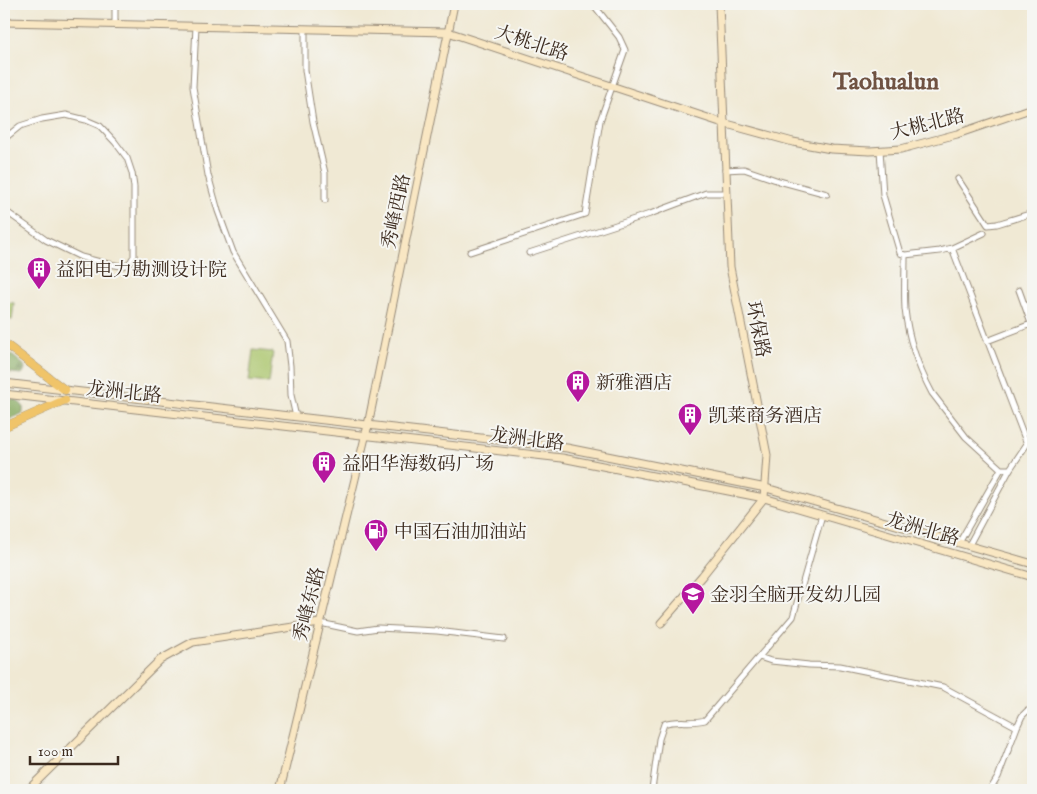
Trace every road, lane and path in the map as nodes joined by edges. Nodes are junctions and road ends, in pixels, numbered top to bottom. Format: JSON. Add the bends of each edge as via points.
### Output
{"nodes":[{"id":1,"x":115,"y":4,"type":"edge"},
{"id":2,"x":454,"y":4,"type":"edge"},
{"id":3,"x":593,"y":4,"type":"edge"},
{"id":4,"x":719,"y":4,"type":"edge"},
{"id":5,"x":4,"y":22,"type":"edge"},
{"id":6,"x":114,"y":24,"type":"junction"},
{"id":7,"x":196,"y":26,"type":"junction"},
{"id":8,"x":305,"y":29,"type":"junction"},
{"id":9,"x":448,"y":32,"type":"junction"},
{"id":10,"x":612,"y":86,"type":"junction"},
{"id":11,"x":1033,"y":108,"type":"edge"},
{"id":12,"x":723,"y":123,"type":"junction"},
{"id":13,"x":4,"y":139,"type":"edge"},
{"id":14,"x":880,"y":150,"type":"junction"},
{"id":15,"x":725,"y":170,"type":"junction"},
{"id":16,"x":958,"y":179,"type":"dead end"},
{"id":17,"x":726,"y":193,"type":"junction"},
{"id":18,"x":827,"y":194,"type":"dead end"},
{"id":19,"x":325,"y":200,"type":"dead end"},
{"id":20,"x":4,"y":210,"type":"edge"},
{"id":21,"x":1033,"y":213,"type":"edge"},
{"id":22,"x":984,"y":233,"type":"dead end"},
{"id":23,"x":952,"y":248,"type":"junction"},
{"id":24,"x":470,"y":252,"type":"dead end"},
{"id":25,"x":529,"y":253,"type":"dead end"},
{"id":26,"x":905,"y":255,"type":"junction"},
{"id":27,"x":1019,"y":290,"type":"dead end"},
{"id":28,"x":1032,"y":327,"type":"edge"},
{"id":29,"x":987,"y":341,"type":"junction"},
{"id":30,"x":4,"y":343,"type":"edge"},
{"id":31,"x":4,"y":383,"type":"edge"},
{"id":32,"x":65,"y":390,"type":"junction"},
{"id":33,"x":4,"y":394,"type":"edge"},
{"id":34,"x":65,"y":400,"type":"junction"},
{"id":35,"x":296,"y":417,"type":"junction"},
{"id":36,"x":368,"y":425,"type":"junction"},
{"id":37,"x":4,"y":427,"type":"edge"},
{"id":38,"x":365,"y":434,"type":"junction"},
{"id":39,"x":1033,"y":435,"type":"edge"},
{"id":40,"x":1027,"y":444,"type":"junction"},
{"id":41,"x":1001,"y":469,"type":"junction"},
{"id":42,"x":1010,"y":469,"type":"junction"},
{"id":43,"x":766,"y":488,"type":"junction"},
{"id":44,"x":764,"y":498,"type":"junction"},
{"id":45,"x":822,"y":515,"type":"junction"},
{"id":46,"x":959,"y":543,"type":"junction"},
{"id":47,"x":969,"y":545,"type":"junction"},
{"id":48,"x":1033,"y":564,"type":"edge"},
{"id":49,"x":1033,"y":577,"type":"edge"},
{"id":50,"x":661,"y":623,"type":"dead end"},
{"id":51,"x":320,"y":624,"type":"junction"},
{"id":52,"x":504,"y":639,"type":"dead end"},
{"id":53,"x":759,"y":657,"type":"junction"},
{"id":54,"x":1033,"y":711,"type":"edge"},
{"id":55,"x":1017,"y":726,"type":"junction"},
{"id":56,"x":28,"y":790,"type":"edge"},
{"id":57,"x":280,"y":790,"type":"edge"},
{"id":58,"x":652,"y":790,"type":"edge"},
{"id":59,"x":990,"y":790,"type":"edge"}],
"edges":[{"from":1,"to":6,"type":"street"},
{"from":2,"to":9,"type":"street","name":"秀峰西路"},
{"from":3,"to":10,"type":"street","via":[[625,50]]},
{"from":4,"to":12,"type":"street","name":"环保路"},
{"from":5,"to":6,"type":"street","name":"大桃北路"},
{"from":6,"to":7,"type":"street","name":"大桃北路"},
{"from":7,"to":8,"type":"street","name":"大桃北路"},
{"from":7,"to":35,"type":"street","via":[[194,87],[208,175],[234,252],[286,341]]},
{"from":8,"to":9,"type":"street","name":"大桃北路"},
{"from":8,"to":19,"type":"street","via":[[305,70],[325,173]]},
{"from":9,"to":10,"type":"street","name":"大桃北路"},
{"from":9,"to":36,"type":"street","name":"秀峰西路"},
{"from":10,"to":12,"type":"street","name":"大桃北路"},
{"from":10,"to":24,"type":"street","via":[[600,121],[585,214]]},
{"from":11,"to":14,"type":"street","name":"大桃北路","via":[[956,134],[901,149]]},
{"from":12,"to":14,"type":"street","name":"大桃北路","via":[[831,149]]},
{"from":12,"to":15,"type":"street","name":"环保路"},
{"from":13,"to":20,"type":"street","via":[[20,126],[66,115],[100,126],[127,158],[132,173],[134,256],[129,264],[121,266],[81,257],[46,240]]},
{"from":14,"to":26,"type":"street","via":[[884,195],[900,253]]},
{"from":15,"to":17,"type":"street","name":"环保路"},
{"from":15,"to":18,"type":"street","via":[[744,169]]},
{"from":16,"to":21,"type":"street","via":[[988,225]]},
{"from":17,"to":25,"type":"street","via":[[706,193]]},
{"from":17,"to":43,"type":"street","name":"环保路","via":[[730,267],[767,455]]},
{"from":22,"to":23,"type":"street"},
{"from":23,"to":26,"type":"street"},
{"from":23,"to":29,"type":"street"},
{"from":26,"to":41,"type":"street","via":[[905,308],[916,360],[932,393],[966,437]]},
{"from":27,"to":28,"type":"street"},
{"from":28,"to":29,"type":"street"},
{"from":29,"to":40,"type":"street"},
{"from":30,"to":32,"type":"main road"},
{"from":31,"to":32,"type":"street","name":"龙洲北路"},
{"from":32,"to":35,"type":"street","name":"龙洲北路"},
{"from":33,"to":34,"type":"street","name":"龙洲北路"},
{"from":34,"to":37,"type":"main road"},
{"from":34,"to":38,"type":"street","name":"龙洲北路"},
{"from":35,"to":36,"type":"street","name":"龙洲北路"},
{"from":36,"to":38,"type":"street","name":"秀峰东路"},
{"from":36,"to":43,"type":"street","name":"龙洲北路","via":[[567,448]]},
{"from":38,"to":44,"type":"street","name":"龙洲北路","via":[[562,458]]},
{"from":38,"to":51,"type":"street","name":"秀峰东路"},
{"from":39,"to":40,"type":"street"},
{"from":40,"to":42,"type":"street"},
{"from":41,"to":42,"type":"street"},
{"from":41,"to":46,"type":"street"},
{"from":42,"to":47,"type":"street"},
{"from":43,"to":44,"type":"street","name":"环保路"},
{"from":43,"to":46,"type":"street","name":"龙洲北路"},
{"from":44,"to":45,"type":"street","name":"龙洲北路"},
{"from":44,"to":50,"type":"street","name":"环保路"},
{"from":45,"to":49,"type":"street","name":"龙洲北路"},
{"from":45,"to":53,"type":"street","via":[[793,617]]},
{"from":46,"to":47,"type":"street","name":"龙洲北路"},
{"from":47,"to":48,"type":"street","name":"龙洲北路"},
{"from":51,"to":52,"type":"street","via":[[358,631],[378,628],[437,631]]},
{"from":51,"to":56,"type":"street","via":[[193,642],[160,660]]},
{"from":51,"to":57,"type":"street","name":"秀峰东路"},
{"from":53,"to":55,"type":"street","via":[[840,666],[943,688]]},
{"from":53,"to":58,"type":"street","via":[[705,720],[664,724]]},
{"from":54,"to":55,"type":"street","via":[[1027,711]]},
{"from":55,"to":59,"type":"street"}]}
